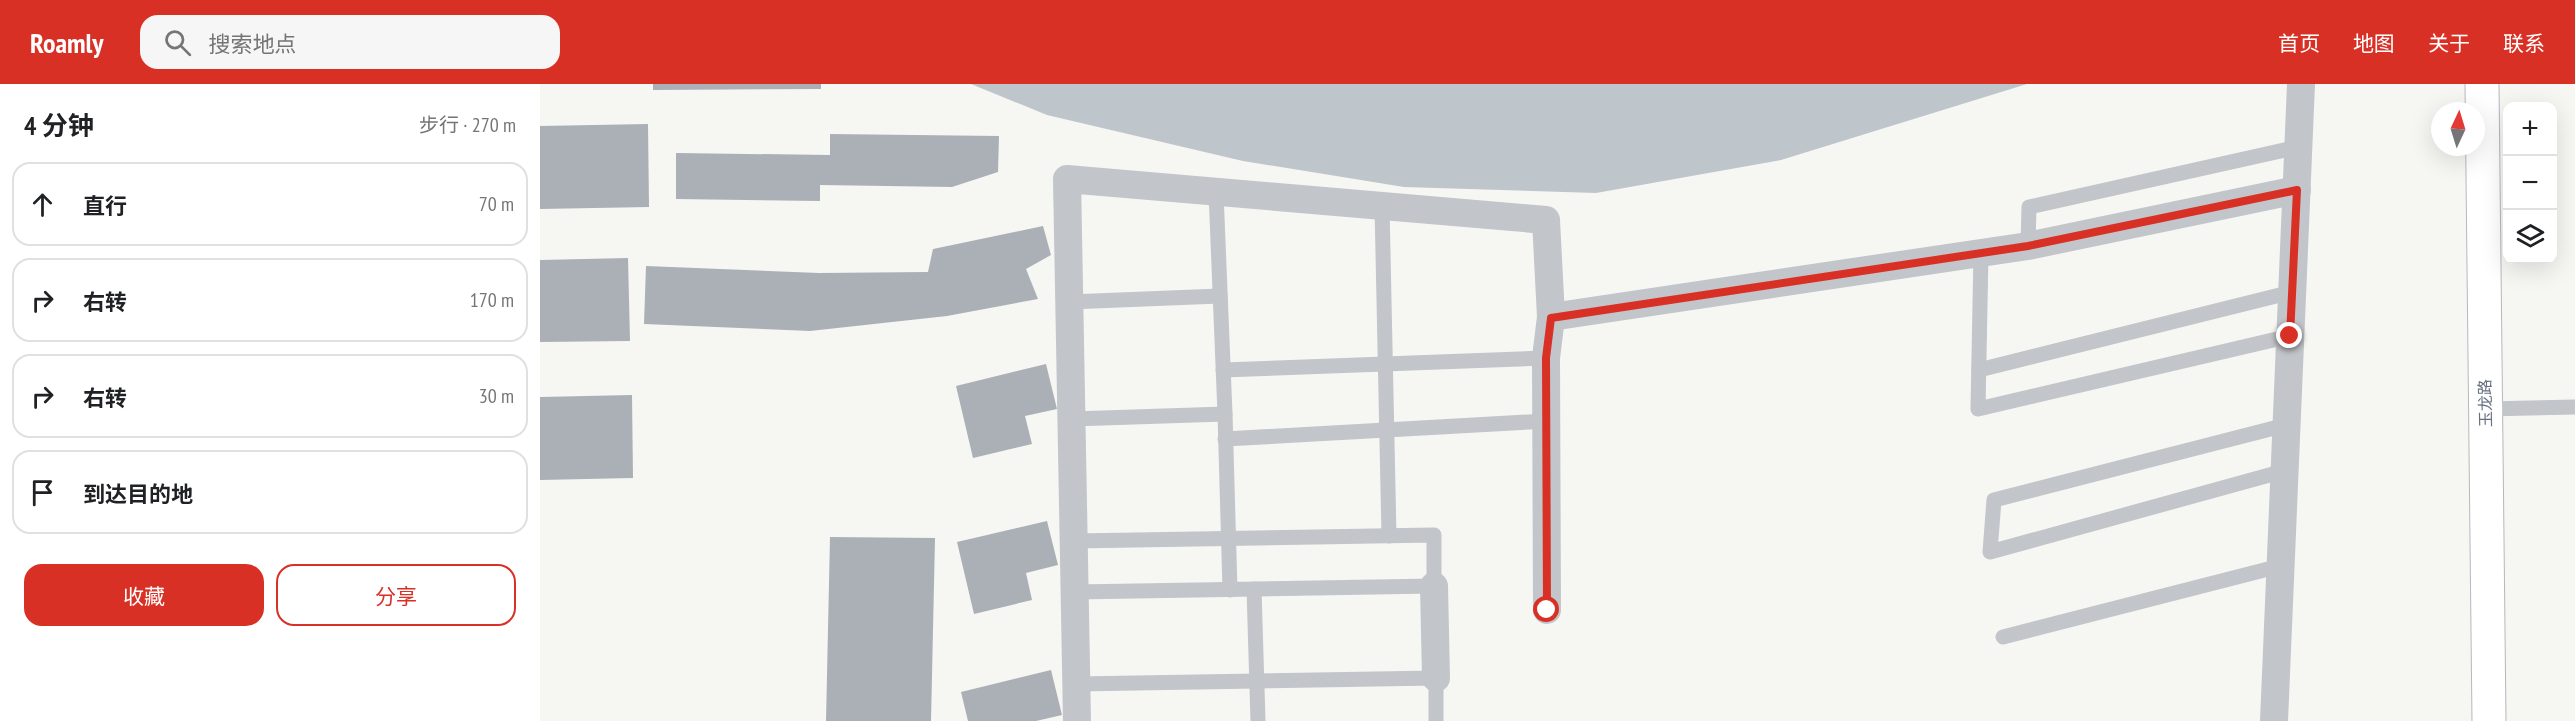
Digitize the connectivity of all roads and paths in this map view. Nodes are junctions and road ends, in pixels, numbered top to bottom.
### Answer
1 (2301, 84) edge
2 (2482, 84) edge
3 (2298, 147) junction
4 (2297, 190) junction
5 (1216, 192) junction
6 (1382, 206) junction
7 (2028, 246) junction
8 (1981, 253) junction
9 (2292, 292) junction
10 (1220, 296) junction
11 (1069, 302) junction
12 (1551, 318) junction
13 (2290, 336) junction
14 (1546, 358) junction
15 (1386, 364) junction
16 (1223, 370) junction
17 (1979, 370) junction
18 (2575, 407) edge
19 (2486, 409) junction
20 (1225, 414) junction
21 (1071, 419) junction
22 (1546, 421) junction
23 (2286, 425) junction
24 (1387, 430) junction
25 (1225, 439) junction
26 (2284, 471) junction
27 (1389, 536) junction
28 (1228, 539) junction
29 (1074, 541) junction
30 (2280, 566) junction
31 (1434, 586) junction
32 (1254, 589) junction
33 (1230, 590) junction
34 (1075, 592) junction
35 (1547, 610) dead end
36 (2003, 637) dead end
37 (1436, 678) junction
38 (1257, 681) junction
39 (1076, 684) junction
40 (1077, 721) edge
41 (1258, 721) edge
42 (1436, 721) edge
43 (2274, 721) edge
44 (2488, 721) edge

1 - 3 street
2 - 19 street, 玉龙路
3 - 4 street
3 - 7 lane
4 - 7 street
4 - 9 street
5 - 6 street
5 - 10 lane
5 - 11 street
6 - 12 street
6 - 15 lane
7 - 8 street
8 - 12 street
8 - 17 lane
9 - 13 street
9 - 17 lane
10 - 11 lane
10 - 16 lane
11 - 21 street
12 - 14 street
13 - 17 lane
13 - 23 street
14 - 15 lane
14 - 22 street
15 - 16 lane
15 - 24 lane
16 - 20 lane
18 - 19 lane
19 - 44 street, 玉龙路
20 - 21 lane
20 - 25 lane
21 - 29 street
22 - 24 lane
22 - 35 street
23 - 26 street
23 - 26 lane
24 - 25 lane
24 - 27 lane
25 - 28 lane
26 - 30 street
27 - 28 lane
27 - 31 lane
28 - 29 lane
28 - 33 lane
29 - 34 street
30 - 36 lane
30 - 43 street
31 - 32 lane
31 - 37 street
32 - 33 lane
32 - 38 lane
33 - 34 lane
34 - 39 street
37 - 38 lane
37 - 42 lane
38 - 39 lane
38 - 41 lane
39 - 40 street

